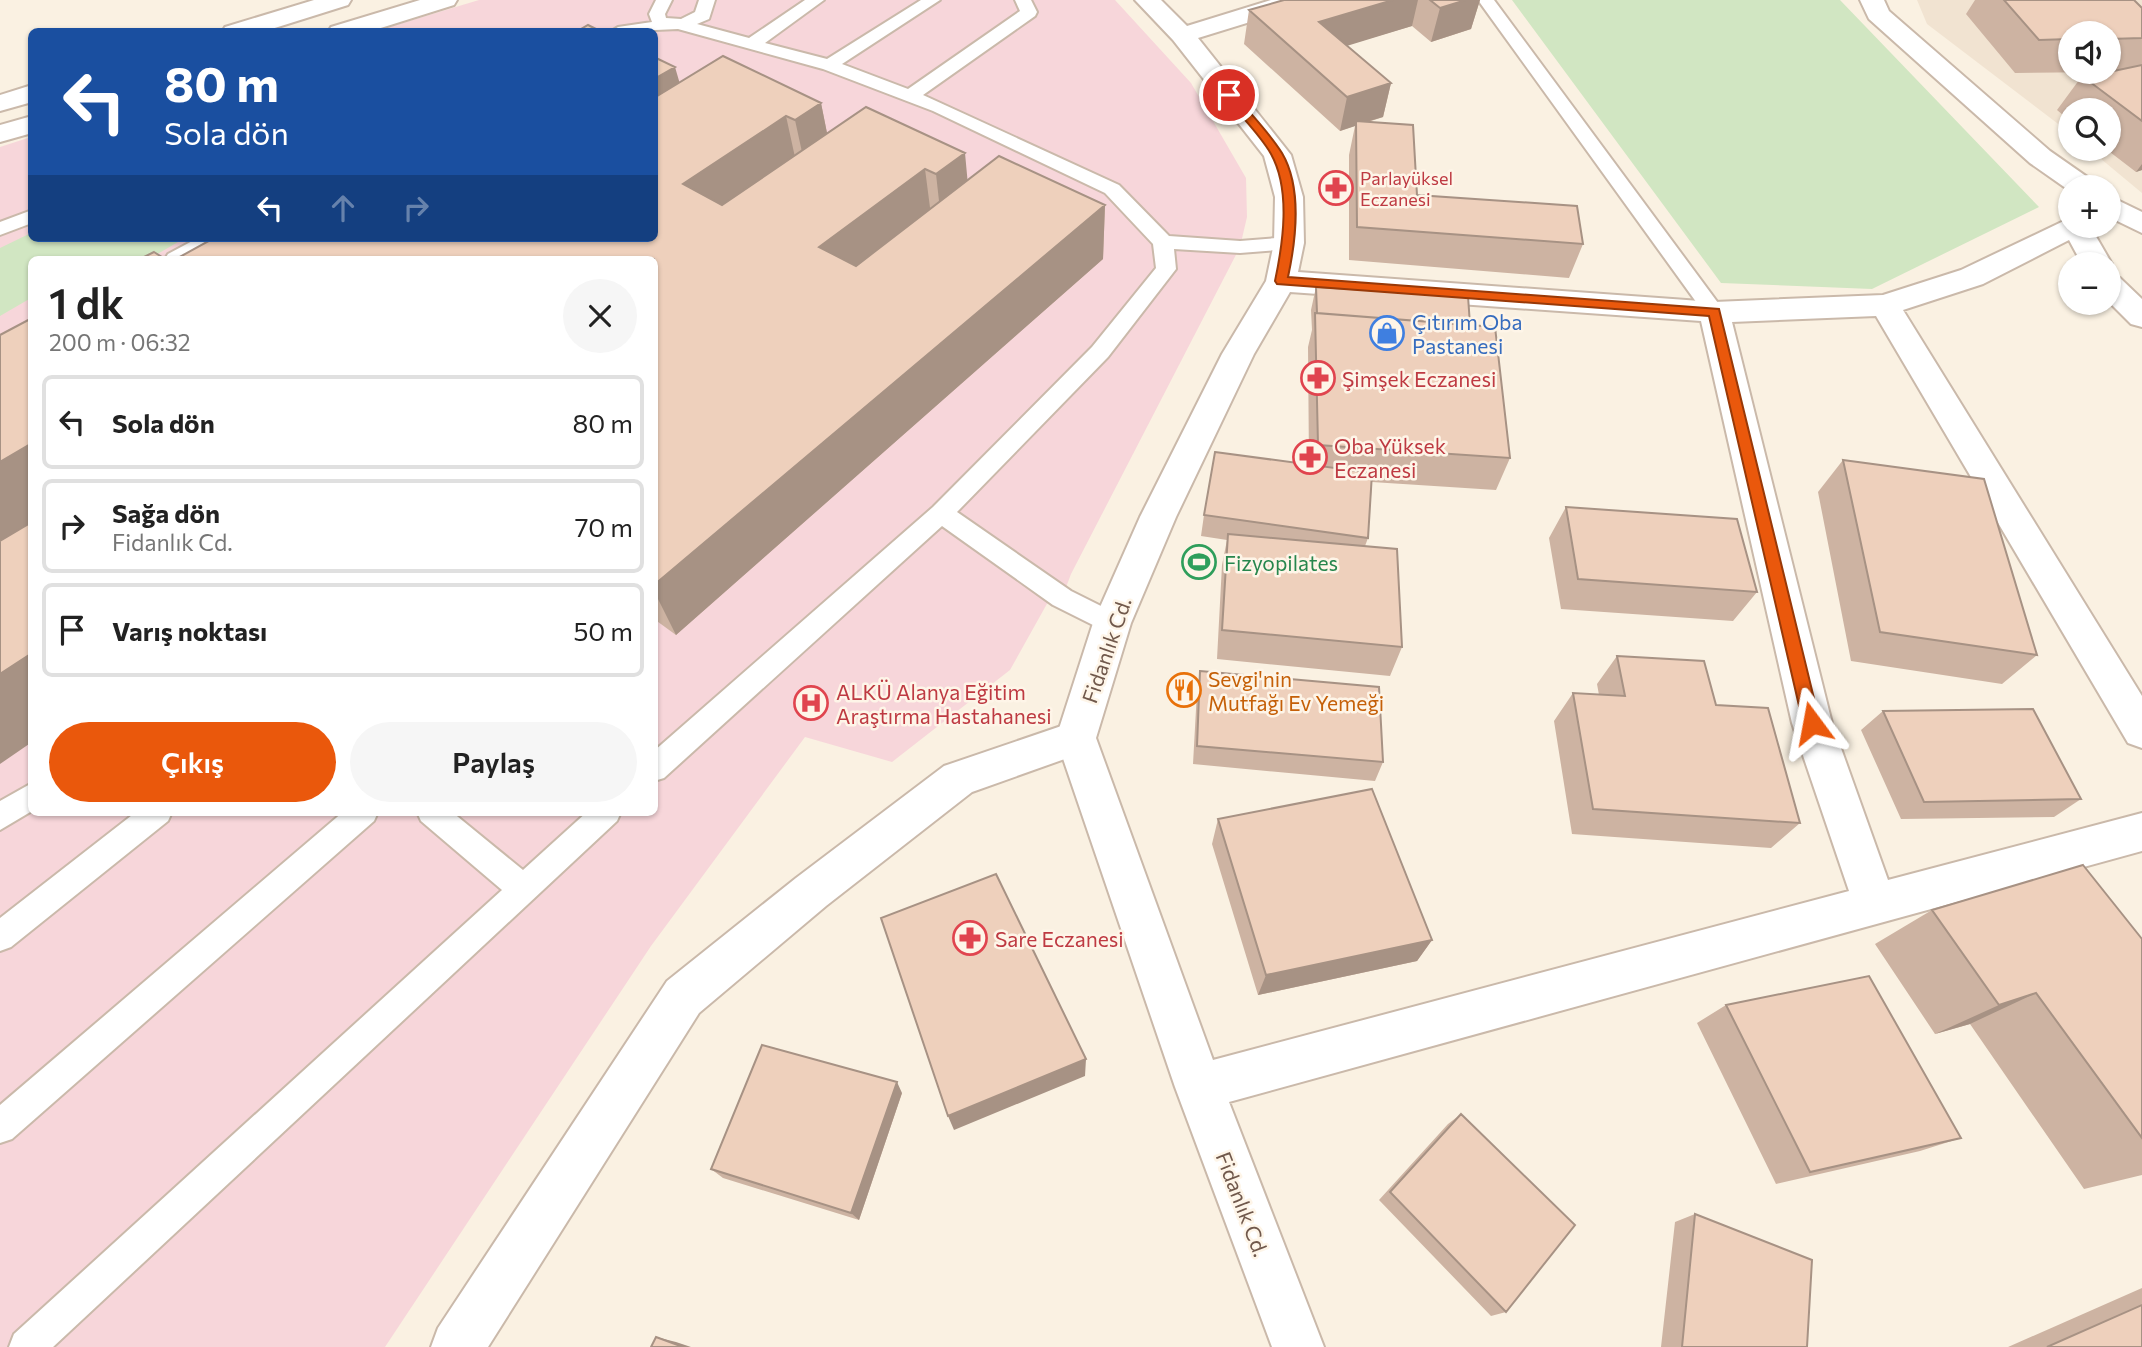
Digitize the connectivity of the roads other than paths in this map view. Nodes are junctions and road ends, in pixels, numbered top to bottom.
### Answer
1 (339, 0) edge
2 (445, 0) edge
3 (664, 0) edge
4 (706, 0) edge
5 (816, 0) edge
6 (932, 0) edge
7 (1023, 0) edge
8 (1147, 0) edge
9 (1296, 0) edge
10 (1486, 0) edge
11 (1872, 0) edge
12 (677, 25) junction
13 (247, 28) edge
14 (353, 28) edge
15 (652, 28) edge
16 (1182, 35) junction
17 (752, 44) junction
18 (829, 65) junction
19 (28, 94) edge
20 (910, 96) junction
21 (0, 103) edge
22 (28, 125) edge
23 (0, 134) edge
24 (2066, 175) edge
25 (2121, 212) edge
26 (28, 218) edge
27 (2142, 224) edge
28 (0, 229) edge
29 (2058, 234) edge
30 (206, 242) edge
31 (1163, 242) junction
32 (1289, 243) junction
33 (180, 256) edge
34 (1281, 281) junction
35 (2121, 297) edge
36 (1885, 305) junction
37 (1714, 312) junction
38 (2142, 317) edge
39 (941, 513) junction
40 (1112, 623) junction
41 (2142, 731) edge
42 (1076, 738) junction
43 (658, 765) edge
44 (28, 797) edge
45 (153, 816) edge
46 (359, 816) edge
47 (436, 816) edge
48 (603, 816) edge
49 (0, 817) edge
50 (2142, 832) edge
51 (522, 888) junction
52 (1875, 904) junction
53 (0, 937) edge
54 (1199, 1087) junction
55 (0, 1127) edge
56 (27, 1347) edge
57 (457, 1347) edge
58 (1298, 1347) edge

1 - 13 street
2 - 14 street
3 - 12 lane
4 - 12 lane
5 - 17 lane
6 - 18 lane
7 - 20 lane
8 - 16 street, Fidanlık Cd.
9 - 16 street
10 - 37 lane
11 - 24 street
12 - 15 lane
12 - 17 lane
16 - 32 street, Fidanlık Cd.
17 - 18 lane
18 - 20 lane
19 - 21 street
20 - 31 lane
22 - 23 street
25 - 27 street
26 - 28 lane
29 - 36 street
30 - 33 lane
31 - 32 lane
31 - 39 lane
32 - 34 street, Fidanlık Cd.
34 - 37 street
34 - 40 street, Fidanlık Cd.
35 - 38 street
36 - 37 street
36 - 41 street
37 - 52 street
39 - 40 lane
39 - 43 lane
40 - 42 street, Fidanlık Cd.
42 - 54 street, Fidanlık Cd.
42 - 57 street
44 - 49 lane
45 - 53 lane
46 - 55 lane
47 - 51 lane
48 - 51 lane
50 - 52 street
51 - 56 lane
52 - 54 street
54 - 58 street, Fidanlık Cd.

